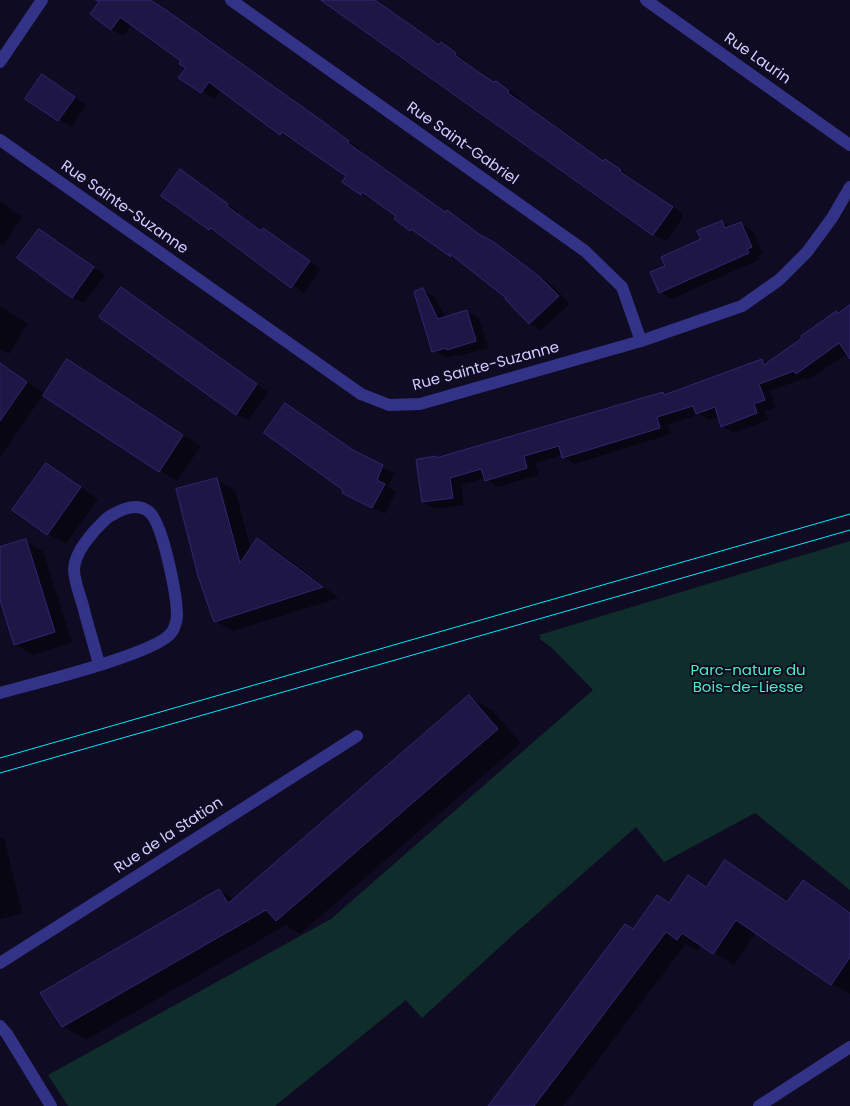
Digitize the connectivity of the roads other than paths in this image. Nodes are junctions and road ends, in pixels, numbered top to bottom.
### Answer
1 (42, 0) edge
2 (232, 0) edge
3 (646, 0) edge
4 (0, 62) edge
5 (0, 140) edge
6 (850, 145) edge
7 (850, 187) edge
8 (641, 341) junction
9 (99, 664) junction
10 (0, 693) edge
11 (357, 736) dead end
12 (0, 963) edge
13 (0, 1026) edge
14 (850, 1047) edge
15 (51, 1106) edge
16 (759, 1106) edge

1 - 4 street
2 - 8 street, Rue Saint-Gabriel
3 - 6 street, Rue Laurin
5 - 8 street, Rue Sainte-Suzanne
7 - 8 street, Rue Sainte-Suzanne
9 - 9 street
9 - 10 street
11 - 12 street, Rue de la Station
13 - 15 street
14 - 16 street

